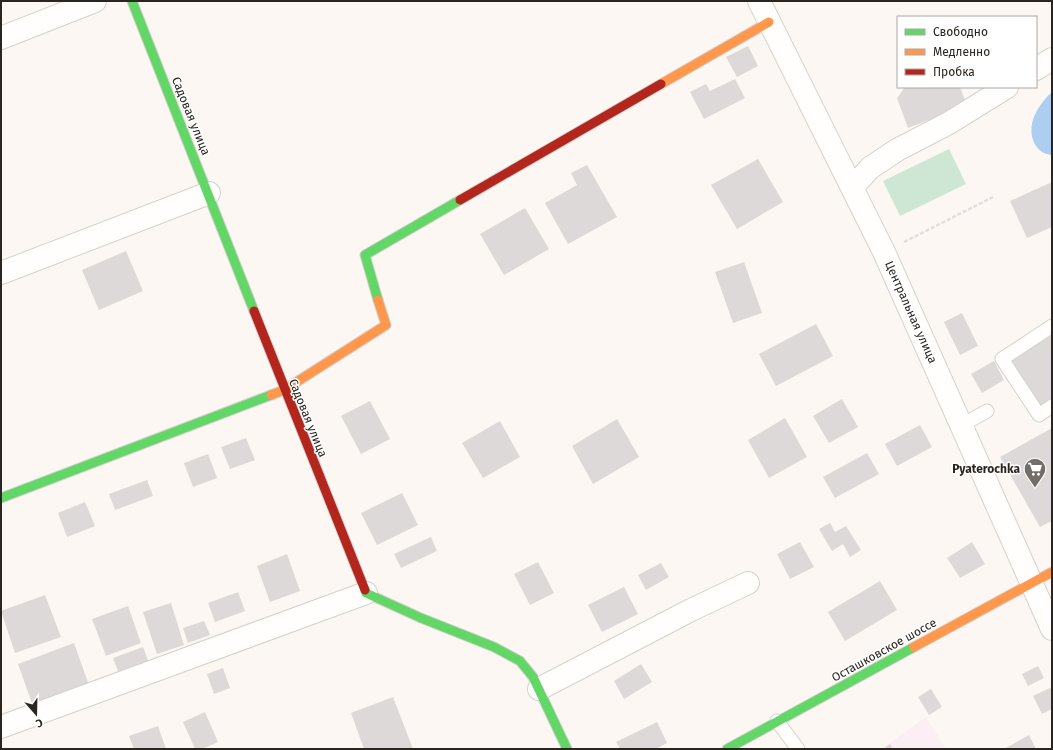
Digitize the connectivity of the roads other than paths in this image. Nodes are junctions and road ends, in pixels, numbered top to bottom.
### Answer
1 (95, 1) edge
2 (132, 1) edge
3 (759, 1) edge
4 (769, 22) junction
5 (1, 38) edge
6 (1052, 59) edge
7 (1037, 68) edge
8 (1005, 88) edge
9 (853, 187) junction
10 (209, 193) junction
11 (1, 273) edge
12 (1052, 326) edge
13 (284, 390) junction
14 (1052, 406) edge
15 (987, 411) dead end
16 (962, 425) junction
17 (1, 498) edge
18 (1052, 572) edge
19 (1033, 582) junction
20 (748, 583) dead end
21 (366, 593) junction
22 (1052, 629) edge
23 (539, 689) junction
24 (777, 721) junction
25 (1, 727) edge
26 (567, 749) edge
27 (727, 749) edge
28 (798, 749) edge

1 - 5 street
2 - 10 street, Садовая улица
3 - 4 street, Центральная улица
4 - 9 street, Центральная улица
4 - 13 street
6 - 7 street
8 - 9 street
9 - 16 street, Центральная улица
10 - 11 street
10 - 13 street, Садовая улица
12 - 14 lane
13 - 17 street
13 - 21 street, Садовая улица
15 - 16 lane
16 - 19 street, Центральная улица
18 - 19 street, Осташковское шоссе
19 - 22 street, Центральная улица
19 - 24 street, Осташковское шоссе
20 - 23 street
21 - 23 street
21 - 25 street
23 - 26 street
24 - 27 street, Осташковское шоссе
24 - 28 lane

